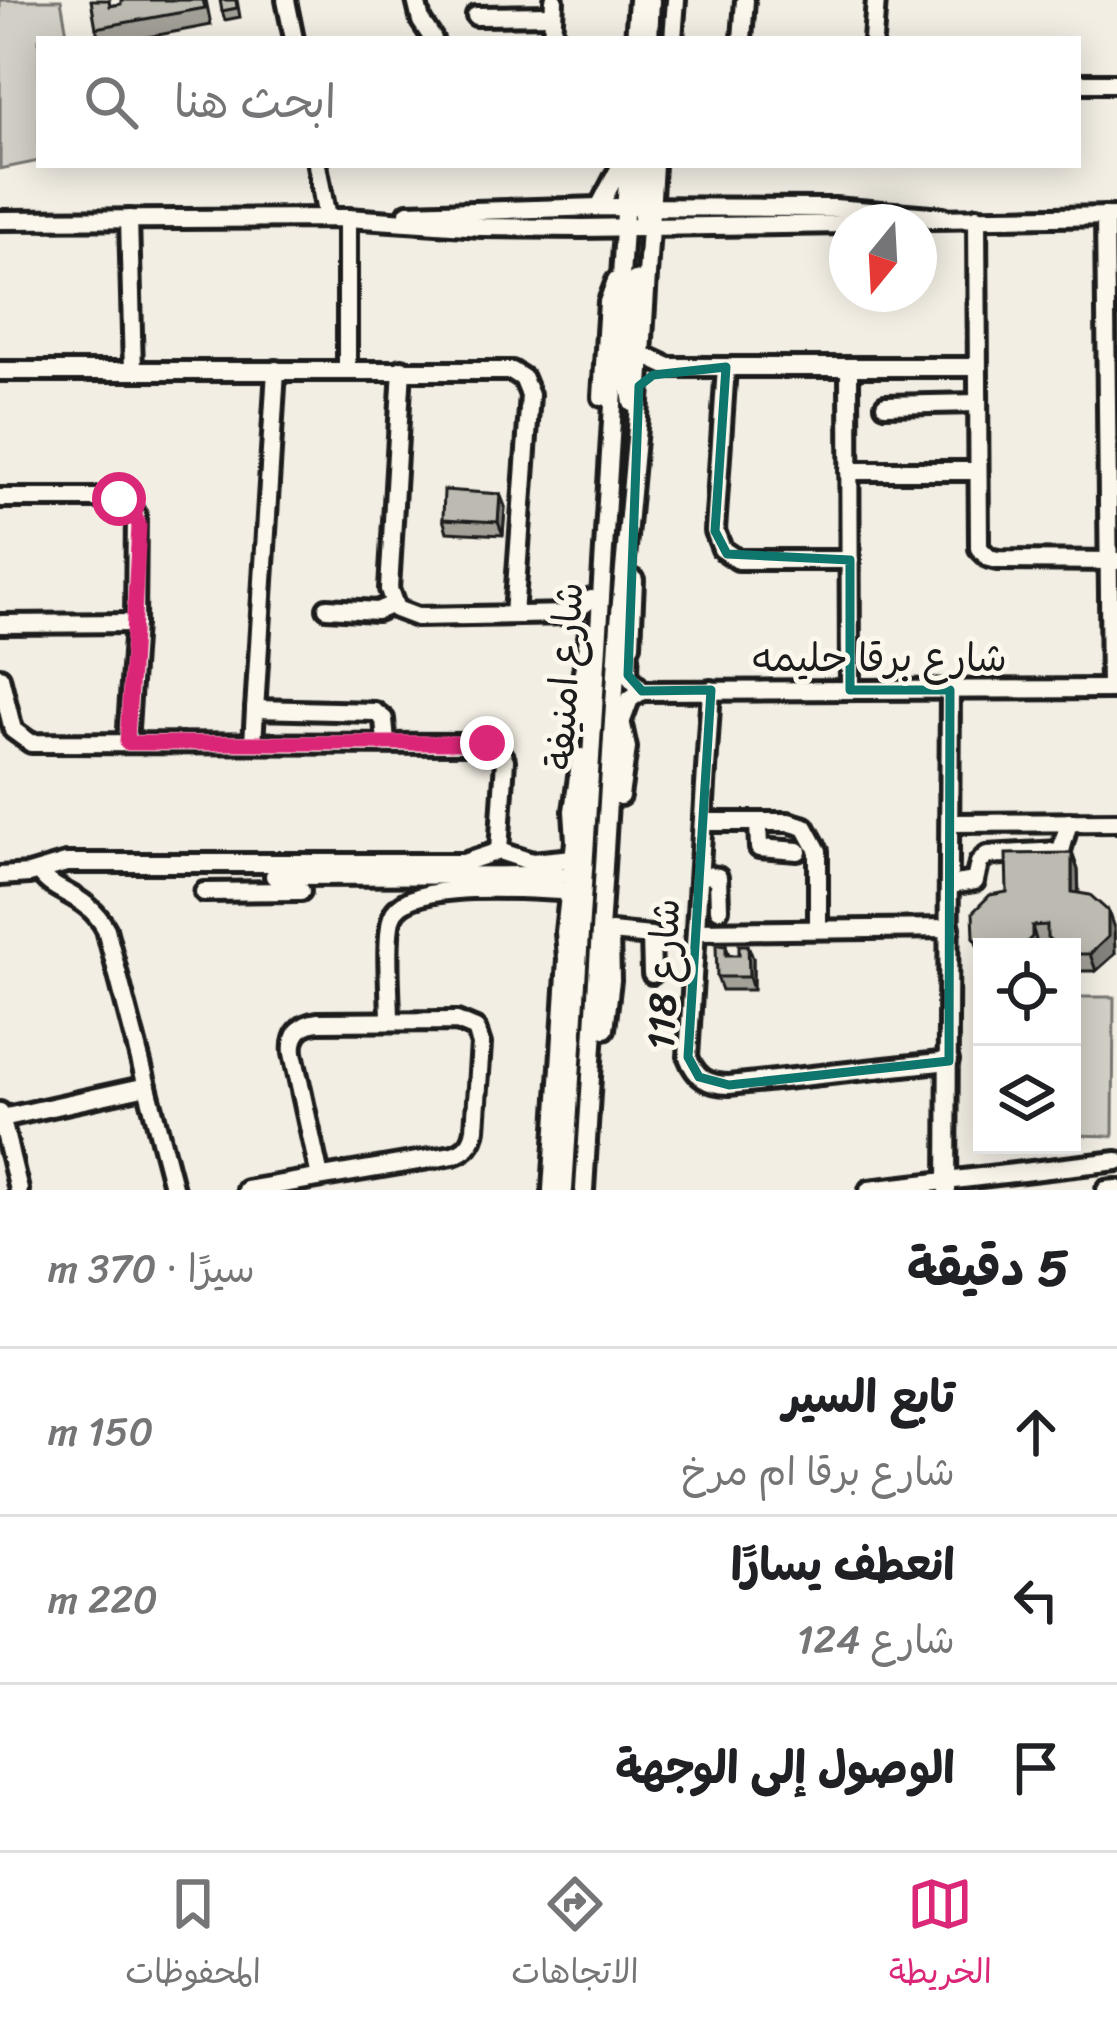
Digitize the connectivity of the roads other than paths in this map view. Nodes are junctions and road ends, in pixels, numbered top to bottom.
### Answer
1 (286, 0) edge
2 (416, 0) edge
3 (638, 0) edge
4 (651, 0) edge
5 (664, 0) edge
6 (676, 0) edge
7 (745, 0) edge
8 (875, 0) edge
9 (553, 8) edge
10 (476, 16) dead end
11 (293, 36) edge
12 (431, 36) edge
13 (635, 36) edge
14 (649, 36) edge
15 (661, 36) edge
16 (673, 36) edge
17 (742, 36) edge
18 (873, 36) edge
19 (1081, 83) edge
20 (1117, 83) edge
21 (318, 168) edge
22 (622, 168) edge
23 (625, 168) edge
24 (649, 169) edge
25 (599, 207) junction
26 (692, 208) junction
27 (781, 209) junction
28 (1111, 216) edge
29 (639, 217) junction
30 (943, 217) junction
31 (977, 217) junction
32 (326, 218) junction
33 (350, 218) junction
34 (937, 218) edge
35 (129, 219) junction
36 (0, 220) edge
37 (829, 223) edge
38 (527, 227) junction
39 (582, 227) junction
40 (622, 269) junction
41 (640, 354) junction
42 (726, 367) junction
43 (849, 367) junction
44 (976, 367) junction
45 (669, 368) junction
46 (402, 369) junction
47 (276, 370) junction
48 (347, 370) junction
49 (1112, 370) edge
50 (0, 371) edge
51 (134, 371) junction
52 (639, 386) junction
53 (977, 403) junction
54 (885, 405) dead end
55 (638, 417) junction
56 (977, 470) junction
57 (849, 471) junction
58 (0, 498) edge
59 (630, 504) junction
60 (850, 560) junction
61 (1112, 561) edge
62 (595, 590) junction
63 (393, 604) junction
64 (327, 608) dead end
65 (571, 614) junction
66 (514, 615) junction
67 (135, 623) junction
68 (0, 624) edge
69 (619, 624) junction
70 (589, 633) junction
71 (631, 645) junction
72 (585, 661) junction
73 (628, 675) junction
74 (0, 677) edge
75 (1113, 689) edge
76 (711, 690) junction
77 (850, 690) junction
78 (950, 690) junction
79 (642, 691) junction
80 (596, 696) junction
81 (255, 709) junction
82 (624, 716) junction
83 (612, 742) junction
84 (127, 743) junction
85 (254, 743) junction
86 (386, 743) junction
87 (590, 800) junction
88 (703, 822) junction
89 (758, 822) junction
90 (1069, 822) junction
91 (1117, 822) edge
92 (950, 823) junction
93 (574, 850) junction
94 (499, 851) junction
95 (797, 851) dead end
96 (40, 872) junction
97 (700, 874) junction
98 (0, 876) edge
99 (273, 877) junction
100 (566, 883) junction
101 (950, 885) junction
102 (302, 891) dead end
103 (203, 892) dead end
104 (719, 909) dead end
105 (568, 920) junction
106 (950, 928) junction
107 (818, 929) junction
108 (697, 931) junction
109 (611, 932) junction
110 (579, 948) junction
111 (598, 962) junction
112 (652, 974) dead end
113 (609, 994) junction
114 (390, 1021) junction
115 (949, 1061) junction
116 (147, 1086) junction
117 (1, 1114) edge
118 (1117, 1161) edge
119 (320, 1178) junction
120 (947, 1185) edge
121 (1117, 1189) edge
122 (19, 1190) edge
123 (174, 1190) edge
124 (247, 1190) edge
125 (552, 1190) edge
126 (564, 1190) edge
127 (584, 1190) edge
128 (601, 1190) edge
129 (868, 1190) edge
130 (1106, 1190) edge

1 - 11 street
2 - 12 street
3 - 13 street
4 - 14 street
5 - 15 street
6 - 16 street
7 - 17 street
8 - 18 street
9 - 10 street
19 - 20 street
21 - 32 street
22 - 25 street
23 - 29 street, شارع امنيفة
24 - 26 street
24 - 29 street
25 - 29 street
25 - 33 street
26 - 27 street
26 - 29 street
27 - 29 street
27 - 30 street
28 - 31 street
28 - 49 street
29 - 37 street
29 - 38 street
29 - 39 street
29 - 40 street, شارع امنيفة
29 - 41 street, شارع امنيفة
29 - 55 street
30 - 31 street
30 - 34 street
31 - 44 street
32 - 33 street
32 - 35 street
33 - 38 street
33 - 48 street
35 - 36 street
35 - 51 street
38 - 39 street
39 - 40 street
40 - 62 street, شارع امنيفة
41 - 45 street
41 - 52 street, شارع امنيفة
42 - 43 street
42 - 45 street
42 - 60 street
43 - 44 street
43 - 57 street
44 - 53 street
45 - 52 street
46 - 48 street
46 - 63 street
46 - 66 street
47 - 48 street
47 - 51 street
47 - 81 street
49 - 61 street
50 - 51 street
52 - 55 street, شارع امنيفة
53 - 54 street
53 - 56 street
55 - 59 street, شارع امنيفة
56 - 57 street
56 - 61 street
57 - 60 street
58 - 67 street
59 - 69 street, شارع امنيفة
59 - 71 street
60 - 77 street
61 - 75 street
62 - 65 street
62 - 70 street
62 - 80 street, شارع امنيفة
63 - 64 street
63 - 66 street
65 - 66 street
65 - 70 street
67 - 68 street
67 - 84 street
69 - 71 street
69 - 83 street, شارع امنيفة
70 - 72 street
71 - 73 street
72 - 80 street
72 - 93 street
73 - 79 street
73 - 82 street
74 - 84 street
75 - 78 street, شارع برقا حليمه
76 - 77 street, شارع برقا حليمه
76 - 79 street, شارع برقا حليمه
76 - 88 street, شارع 118
77 - 78 street, شارع برقا حليمه
78 - 92 street
79 - 82 street
80 - 87 street, شارع امنيفة
81 - 85 street
81 - 86 street
82 - 83 street
82 - 109 street
83 - 111 street, شارع امنيفة
84 - 85 street
85 - 86 street
86 - 94 street
87 - 93 street
87 - 110 street, شارع امنيفة
88 - 89 street
88 - 97 street, شارع 118
89 - 95 street
89 - 107 street
90 - 91 street
90 - 92 street
90 - 101 street
92 - 101 street
93 - 94 street
93 - 100 street
94 - 99 street
96 - 98 street
96 - 99 street
96 - 116 street
97 - 104 street
97 - 108 street, شارع 118
99 - 100 street
99 - 102 street
99 - 103 street
100 - 105 street
100 - 114 street
101 - 106 street
105 - 110 street
105 - 125 street
106 - 107 street
106 - 115 street
107 - 108 street
108 - 115 street, شارع 118
109 - 112 street
109 - 113 street
110 - 126 street, شارع امنيفة
111 - 113 street
111 - 127 street, شارع امنيفة
113 - 128 street
114 - 119 street
114 - 119 street
115 - 120 street
116 - 117 street
116 - 123 street
117 - 122 street
118 - 120 street
119 - 124 street
120 - 129 street
121 - 130 street

